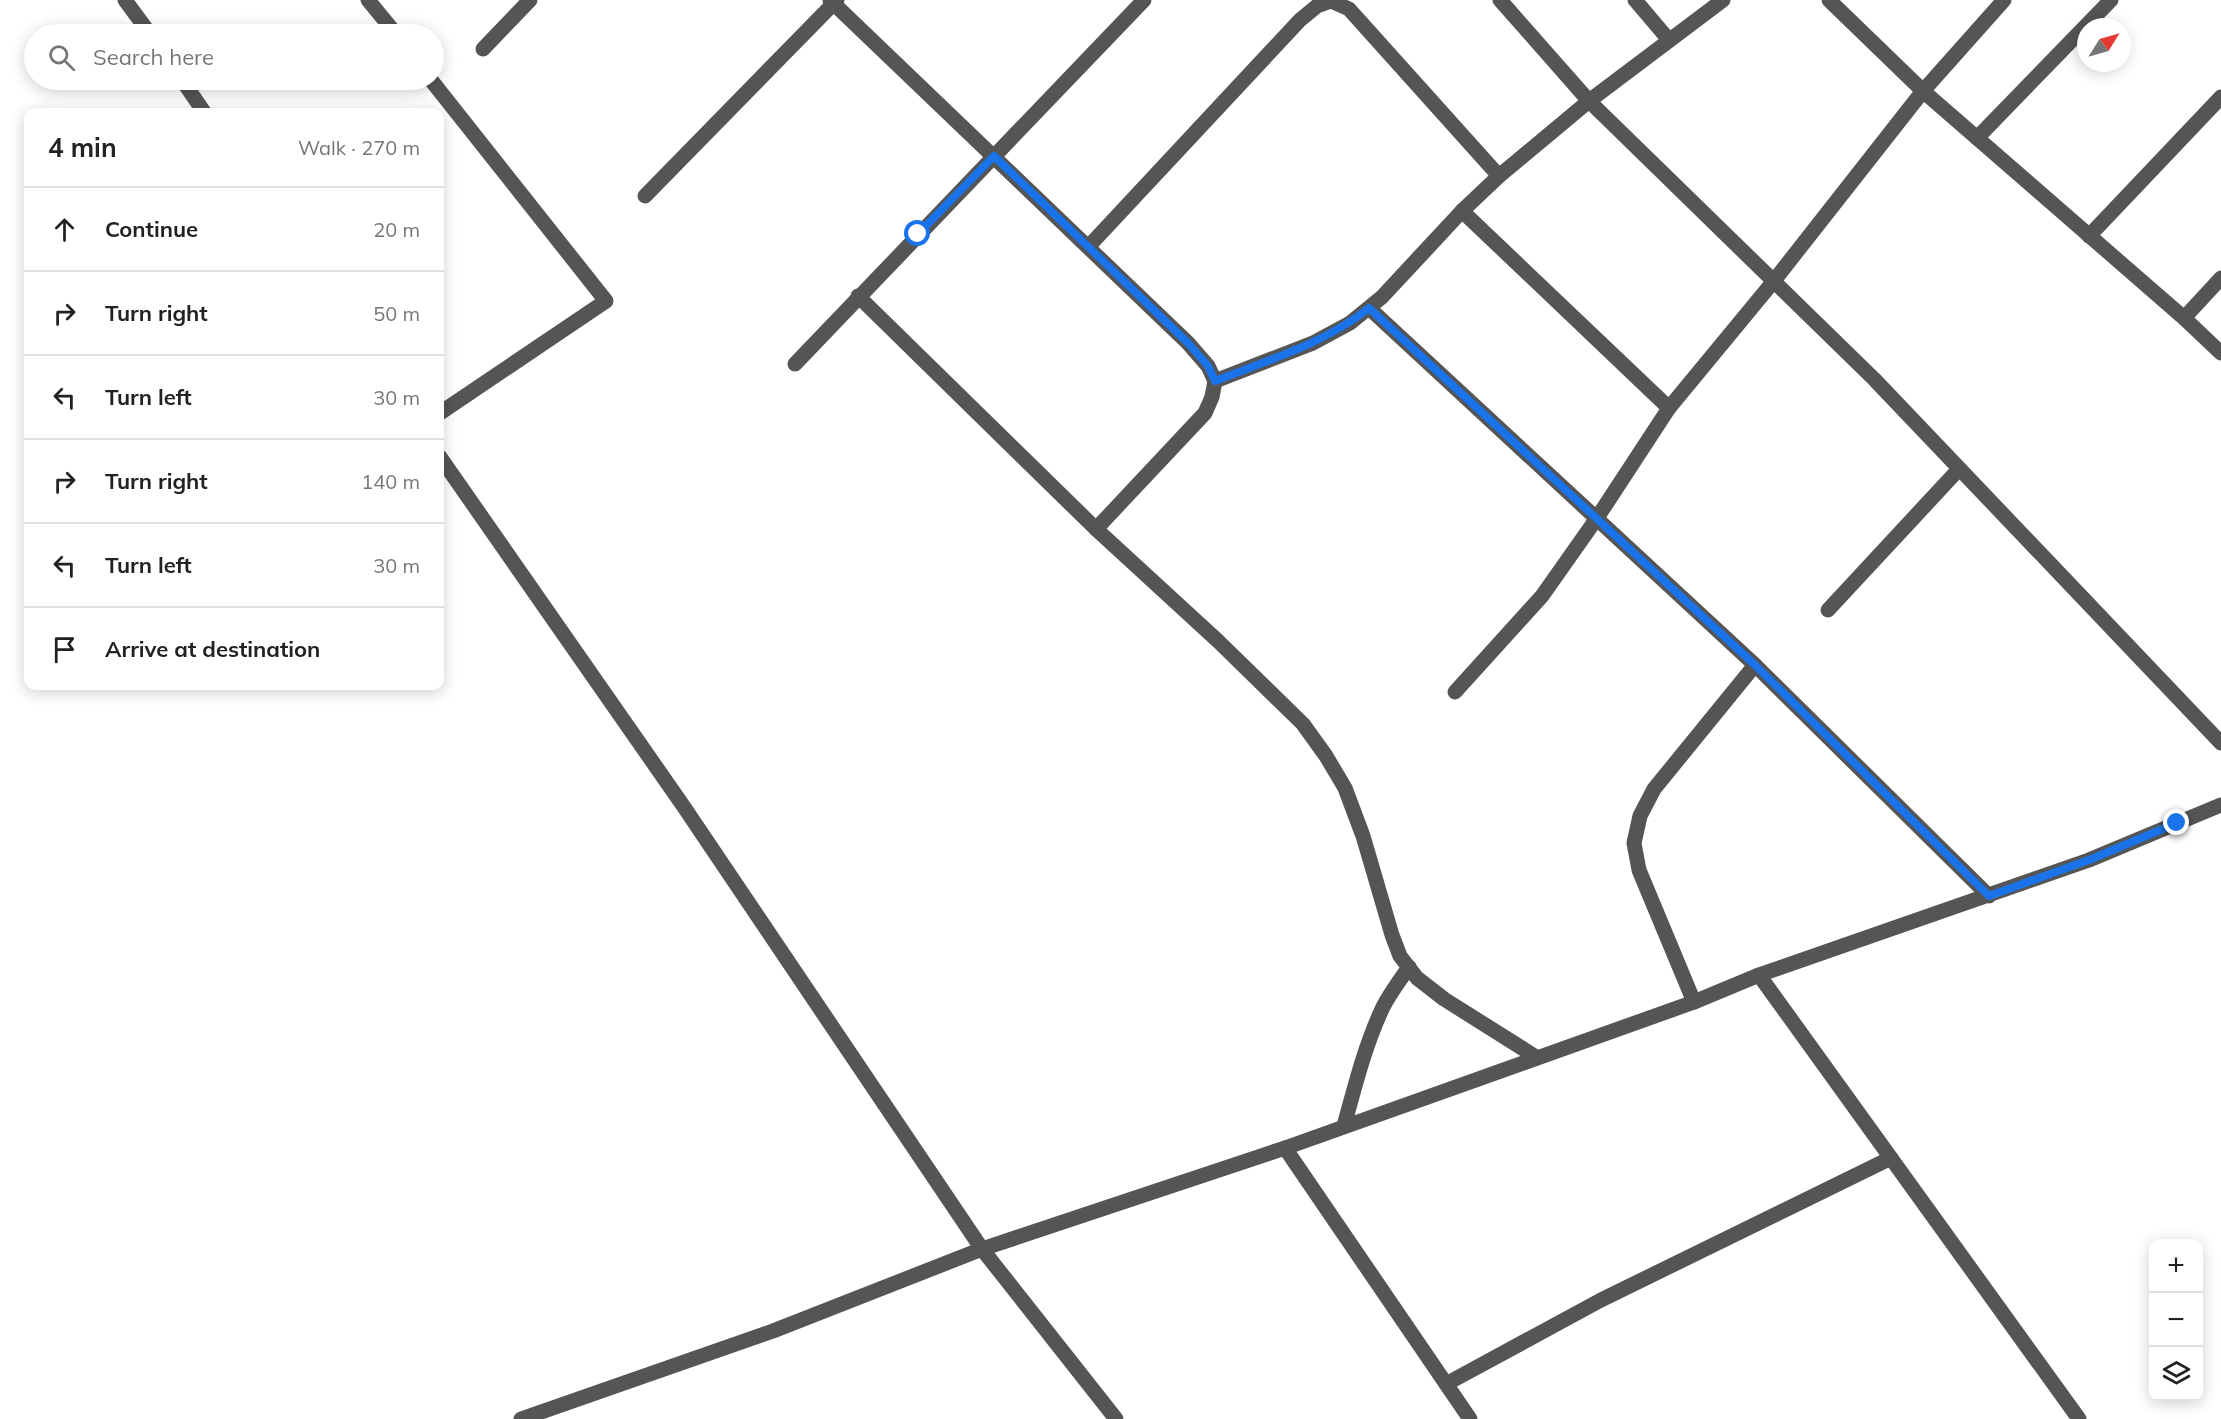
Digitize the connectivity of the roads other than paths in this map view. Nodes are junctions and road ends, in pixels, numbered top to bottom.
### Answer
1 (125, 0) edge
2 (368, 0) edge
3 (530, 0) edge
4 (1144, 0) edge
5 (1500, 0) edge
6 (1635, 0) edge
7 (1723, 0) edge
8 (1829, 0) edge
9 (2004, 0) edge
10 (2111, 0) edge
11 (834, 1) edge
12 (143, 24) edge
13 (388, 24) edge
14 (1669, 40) junction
15 (483, 49) dead end
16 (189, 90) edge
17 (439, 90) edge
18 (1923, 91) junction
19 (2221, 98) edge
20 (1589, 101) junction
21 (201, 108) edge
22 (1977, 138) junction
23 (994, 156) junction
24 (1499, 176) junction
25 (645, 196) dead end
26 (1462, 211) junction
27 (2089, 236) junction
28 (1089, 246) junction
29 (2221, 278) edge
30 (1773, 282) junction
31 (858, 296) junction
32 (1369, 308) junction
33 (2184, 318) junction
34 (2221, 353) edge
35 (795, 364) dead end
36 (1215, 381) junction
37 (1669, 408) junction
38 (444, 410) edge
39 (444, 463) edge
40 (1959, 469) junction
41 (1597, 518) junction
42 (1096, 529) junction
43 (1828, 610) dead end
44 (1755, 665) junction
45 (1455, 692) dead end
46 (2221, 743) edge
47 (2221, 805) edge
48 (1989, 896) junction
49 (1409, 967) junction
50 (1759, 975) junction
51 (1694, 1002) junction
52 (1536, 1057) junction
53 (1344, 1126) junction
54 (1285, 1148) junction
55 (1891, 1158) junction
56 (982, 1249) junction
57 (1446, 1384) junction
58 (2073, 1417) edge
59 (521, 1419) edge
60 (1116, 1419) edge
61 (1470, 1419) edge

1 - 12 street
2 - 13 street
3 - 15 street
4 - 23 street
5 - 20 street
6 - 14 street
7 - 14 street
8 - 18 street
9 - 18 street
10 - 22 street
11 - 23 street
11 - 25 street
14 - 20 street
16 - 21 street
17 - 38 street
18 - 22 street
18 - 30 street
19 - 27 street
20 - 24 street
20 - 30 street
22 - 27 street
23 - 28 street
23 - 31 street
24 - 26 street
24 - 28 street
26 - 32 street
26 - 37 street
27 - 33 street
28 - 36 street
29 - 33 street
30 - 37 street
30 - 40 street
31 - 35 street
31 - 42 street
32 - 36 street
32 - 41 street
33 - 34 street
36 - 42 street
37 - 41 street
39 - 56 street
40 - 43 street
40 - 46 street
41 - 44 street
41 - 45 street
42 - 49 street
44 - 48 street
44 - 51 street
47 - 48 street
48 - 50 street
49 - 52 street
49 - 53 street
50 - 51 street
50 - 55 street
51 - 52 street
52 - 53 street
53 - 54 street
54 - 56 street
54 - 57 street
55 - 57 street
55 - 58 street
56 - 59 street
56 - 60 street
57 - 61 street

